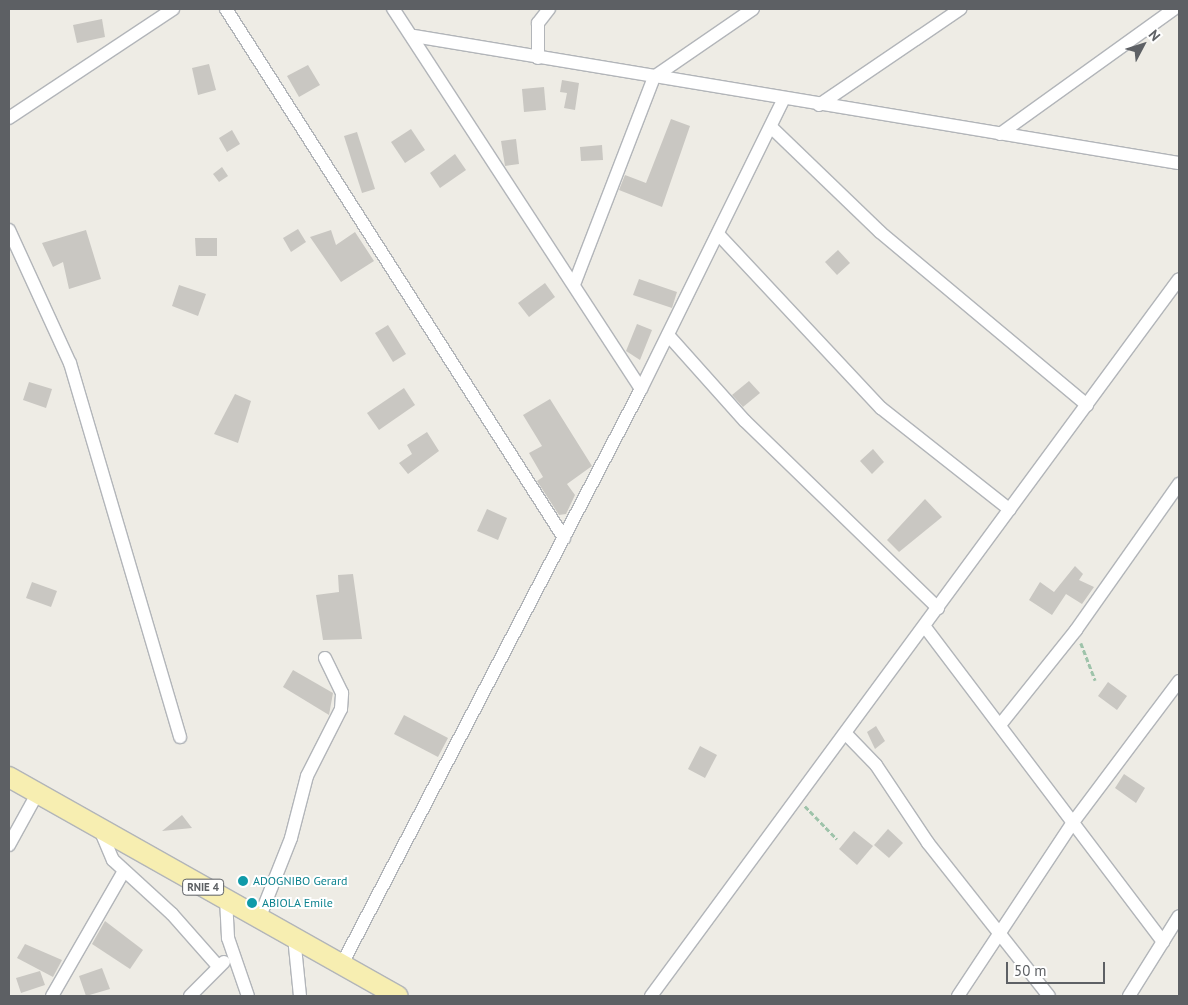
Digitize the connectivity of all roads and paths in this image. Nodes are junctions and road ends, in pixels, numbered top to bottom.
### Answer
1 (173, 9) edge
2 (226, 9) edge
3 (393, 9) edge
4 (550, 9) edge
5 (753, 9) edge
6 (960, 9) edge
7 (1174, 9) edge
8 (414, 36) junction
9 (538, 58) junction
10 (654, 77) junction
11 (784, 99) junction
12 (819, 105) junction
13 (9, 118) edge
14 (771, 127) junction
15 (1000, 134) junction
16 (1179, 163) edge
17 (9, 232) edge
18 (719, 235) junction
19 (1179, 279) edge
20 (575, 282) junction
21 (668, 335) junction
22 (641, 389) junction
23 (1087, 405) junction
24 (1179, 484) edge
25 (1010, 510) junction
26 (564, 538) junction
27 (938, 608) junction
28 (925, 627) junction
29 (1076, 630) junction
30 (326, 658) dead end
31 (1095, 680) dead end
32 (1179, 682) edge
33 (1000, 725) junction
34 (846, 734) junction
35 (180, 737) dead end
36 (9, 777) edge
37 (37, 794) junction
38 (799, 800) junction
39 (1074, 821) junction
40 (100, 832) junction
41 (837, 839) dead end
42 (9, 845) edge
43 (124, 871) junction
44 (226, 899) junction
45 (1179, 916) edge
46 (259, 919) junction
47 (998, 935) junction
48 (294, 937) junction
49 (1163, 942) junction
50 (232, 956) junction
51 (342, 964) junction
52 (218, 966) junction
53 (52, 996) edge
54 (190, 996) edge
55 (248, 996) edge
56 (300, 996) edge
57 (398, 996) edge
58 (651, 996) edge
59 (958, 996) edge
60 (1049, 996) edge
61 (1129, 996) edge

1 - 13 street
2 - 26 street
3 - 8 street
4 - 9 street
5 - 10 street
6 - 12 street
7 - 15 street
8 - 9 street
8 - 20 street
9 - 10 street
10 - 11 street
10 - 20 street
11 - 12 street
11 - 14 street
12 - 15 street
14 - 18 street
14 - 23 street
15 - 16 street
17 - 35 street
18 - 21 street
18 - 25 street
19 - 23 street
20 - 22 street
21 - 22 street
21 - 27 street
22 - 26 street
23 - 25 street
24 - 29 street
25 - 27 street
26 - 51 street
27 - 28 street
28 - 33 street
28 - 34 street
29 - 31 path
29 - 33 street
30 - 46 street
32 - 39 street
33 - 39 street
34 - 38 street
34 - 47 street
36 - 37 main road, RNIE 4
37 - 40 main road, RNIE 4
37 - 42 street
38 - 41 path
38 - 58 street
39 - 47 street
39 - 49 street
40 - 43 street
40 - 44 main road, RNIE 4
43 - 52 street
43 - 53 street
44 - 46 main road, RNIE 4
44 - 50 street
45 - 49 street
46 - 48 main road, RNIE 4
47 - 59 street
47 - 60 street
48 - 51 main road, RNIE 4
48 - 56 street
49 - 61 street
50 - 52 street
50 - 55 street
51 - 57 main road, RNIE 4
52 - 54 street

